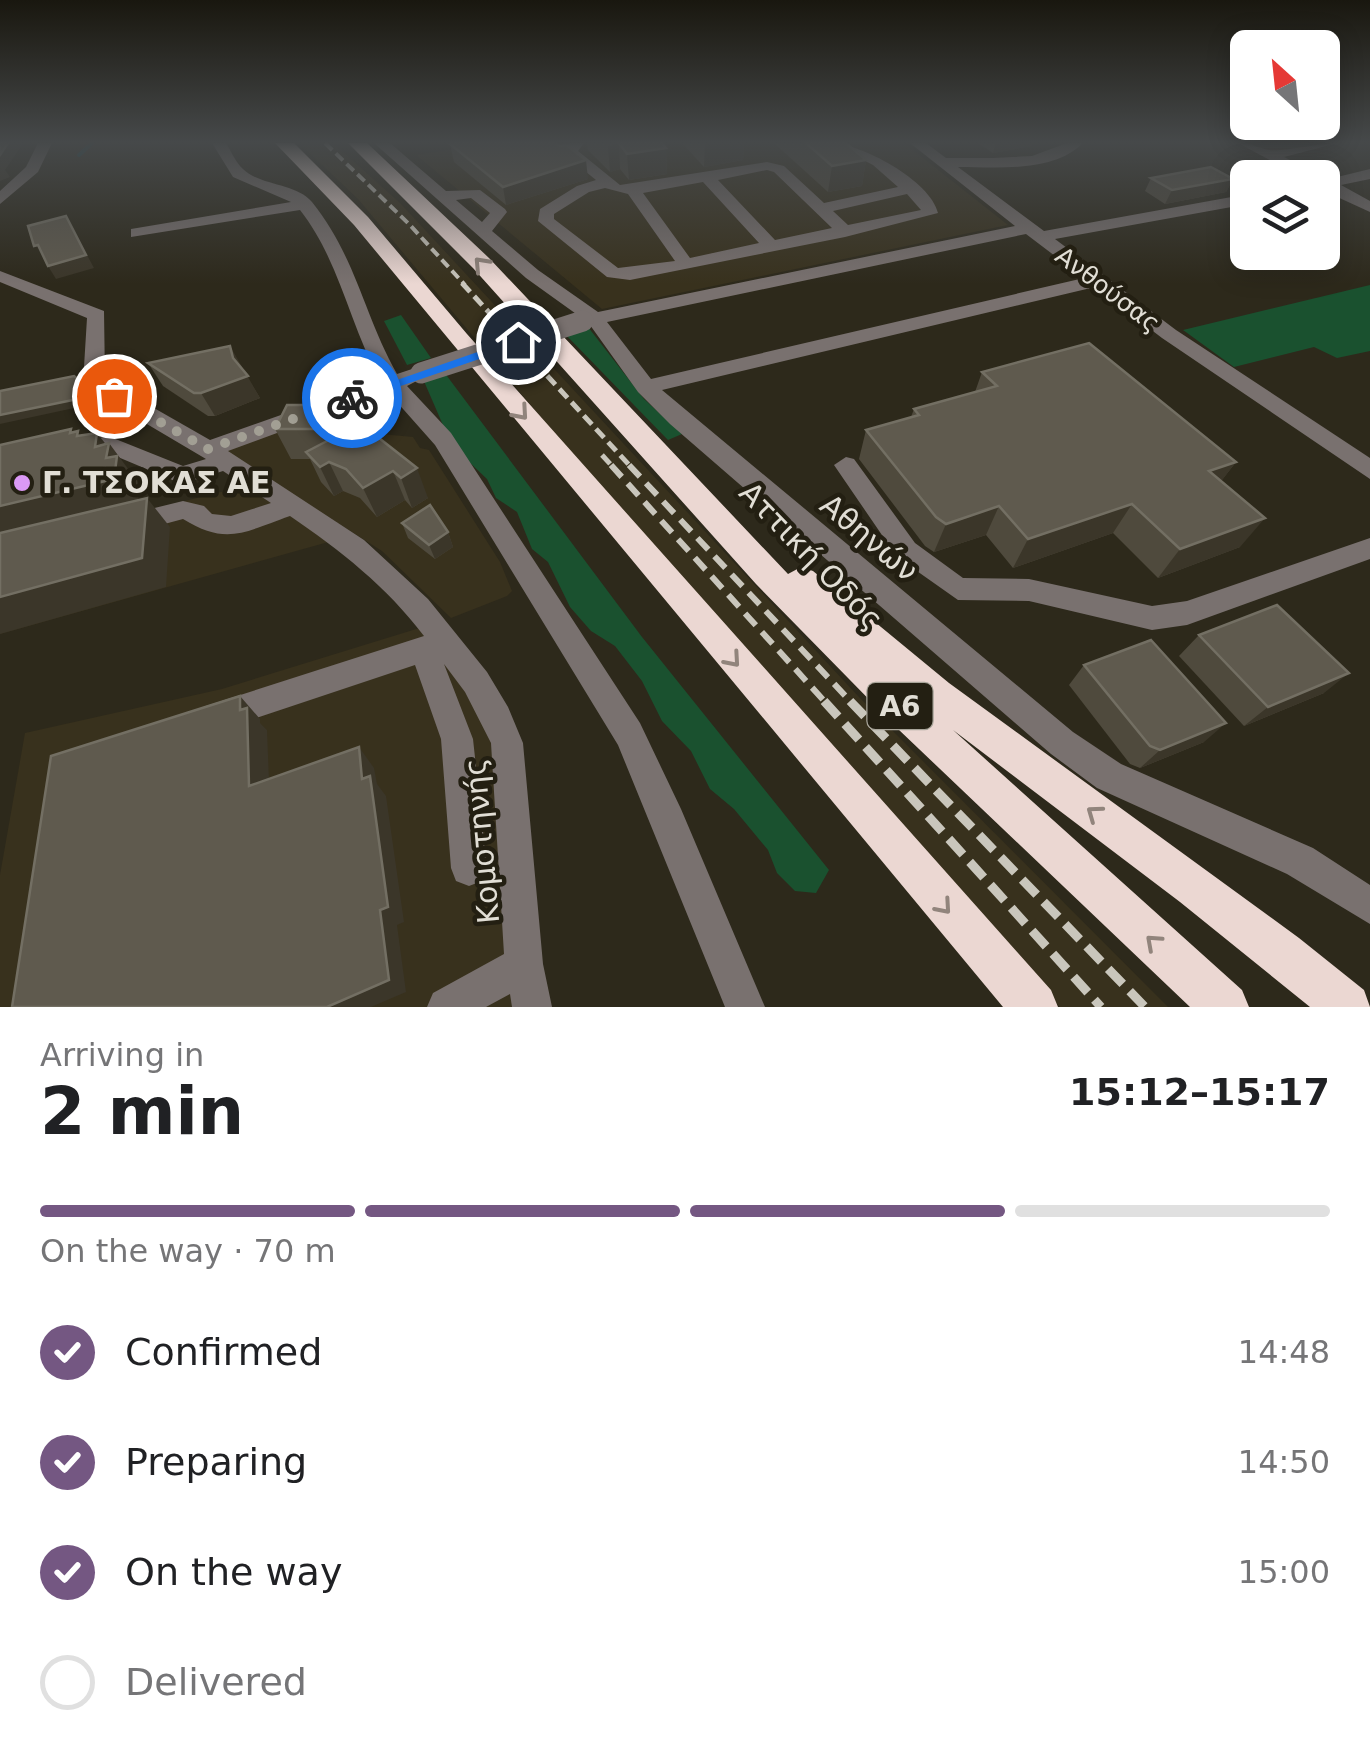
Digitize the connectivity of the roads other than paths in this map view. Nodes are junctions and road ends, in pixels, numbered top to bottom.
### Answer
1 (274, 190) edge
2 (330, 190) edge
3 (406, 190) edge
4 (438, 190) edge
5 (586, 190) edge
6 (633, 190) edge
7 (719, 190) edge
8 (801, 190) edge
9 (906, 190) edge
10 (911, 190) edge
11 (979, 190) edge
12 (1340, 191) edge
13 (1230, 202) edge
14 (305, 204) junction
15 (1370, 207) edge
16 (821, 209) junction
17 (845, 232) junction
18 (137, 233) dead end
19 (1033, 233) junction
20 (772, 247) junction
21 (686, 264) junction
22 (0, 276) edge
23 (1097, 281) junction
24 (589, 320) junction
25 (392, 383) junction
26 (593, 388) junction
27 (646, 388) junction
28 (1304, 428) junction
29 (218, 455) junction
30 (54, 456) edge
31 (846, 465) dead end
32 (1370, 470) edge
33 (1370, 481) edge
34 (294, 505) junction
35 (110, 528) edge
36 (1370, 548) edge
37 (476, 682) junction
38 (442, 699) junction
39 (498, 717) junction
40 (189, 724) edge
41 (457, 739) junction
42 (470, 868) dead end
43 (1370, 906) edge
44 (985, 954) junction
45 (524, 964) junction
46 (447, 1007) edge
47 (532, 1007) edge
48 (745, 1007) edge
49 (1025, 1007) edge
50 (1034, 1007) edge
51 (1225, 1007) edge
52 (1347, 1007) edge

1 - 14 street
2 -> 44 highway
26 -> 3 highway, Αττική Οδός / Α6
4 - 24 street, Αθηνών
5 - 21 street
6 - 21 street
7 - 20 street
8 - 16 street
9 - 16 street
10 - 17 street
11 - 19 street, Ανθούσας
12 - 15 street
13 - 19 street
14 - 18 street
14 - 25 street
16 - 17 street
17 - 20 street
19 - 23 street, Ανθούσας
19 - 24 street
20 - 21 street
22 - 29 street, Κομοτηνής
23 - 27 street
23 - 28 street, Ανθούσας
24 - 25 street, bridge
24 - 27 street, Αθηνών
25 - 29 street
25 - 48 street
51 -> 26 highway, Αττική Οδός / Α6
52 -> 26 highway
27 - 43 street, Αθηνών
28 - 32 street, Ανθούσας
28 - 33 street, Ανθούσας
29 - 30 street
29 - 34 street, Κομοτηνής
31 - 36 street
34 - 35 street
34 - 37 street, Κομοτηνής
37 - 38 street
37 - 39 street, Κομοτηνής
38 - 40 street
38 - 41 street
39 - 41 street
39 - 45 street, Κομοτηνής
41 - 42 street
44 - 49 highway
44 - 50 highway
45 - 46 street
45 - 47 street, Κομοτηνής

